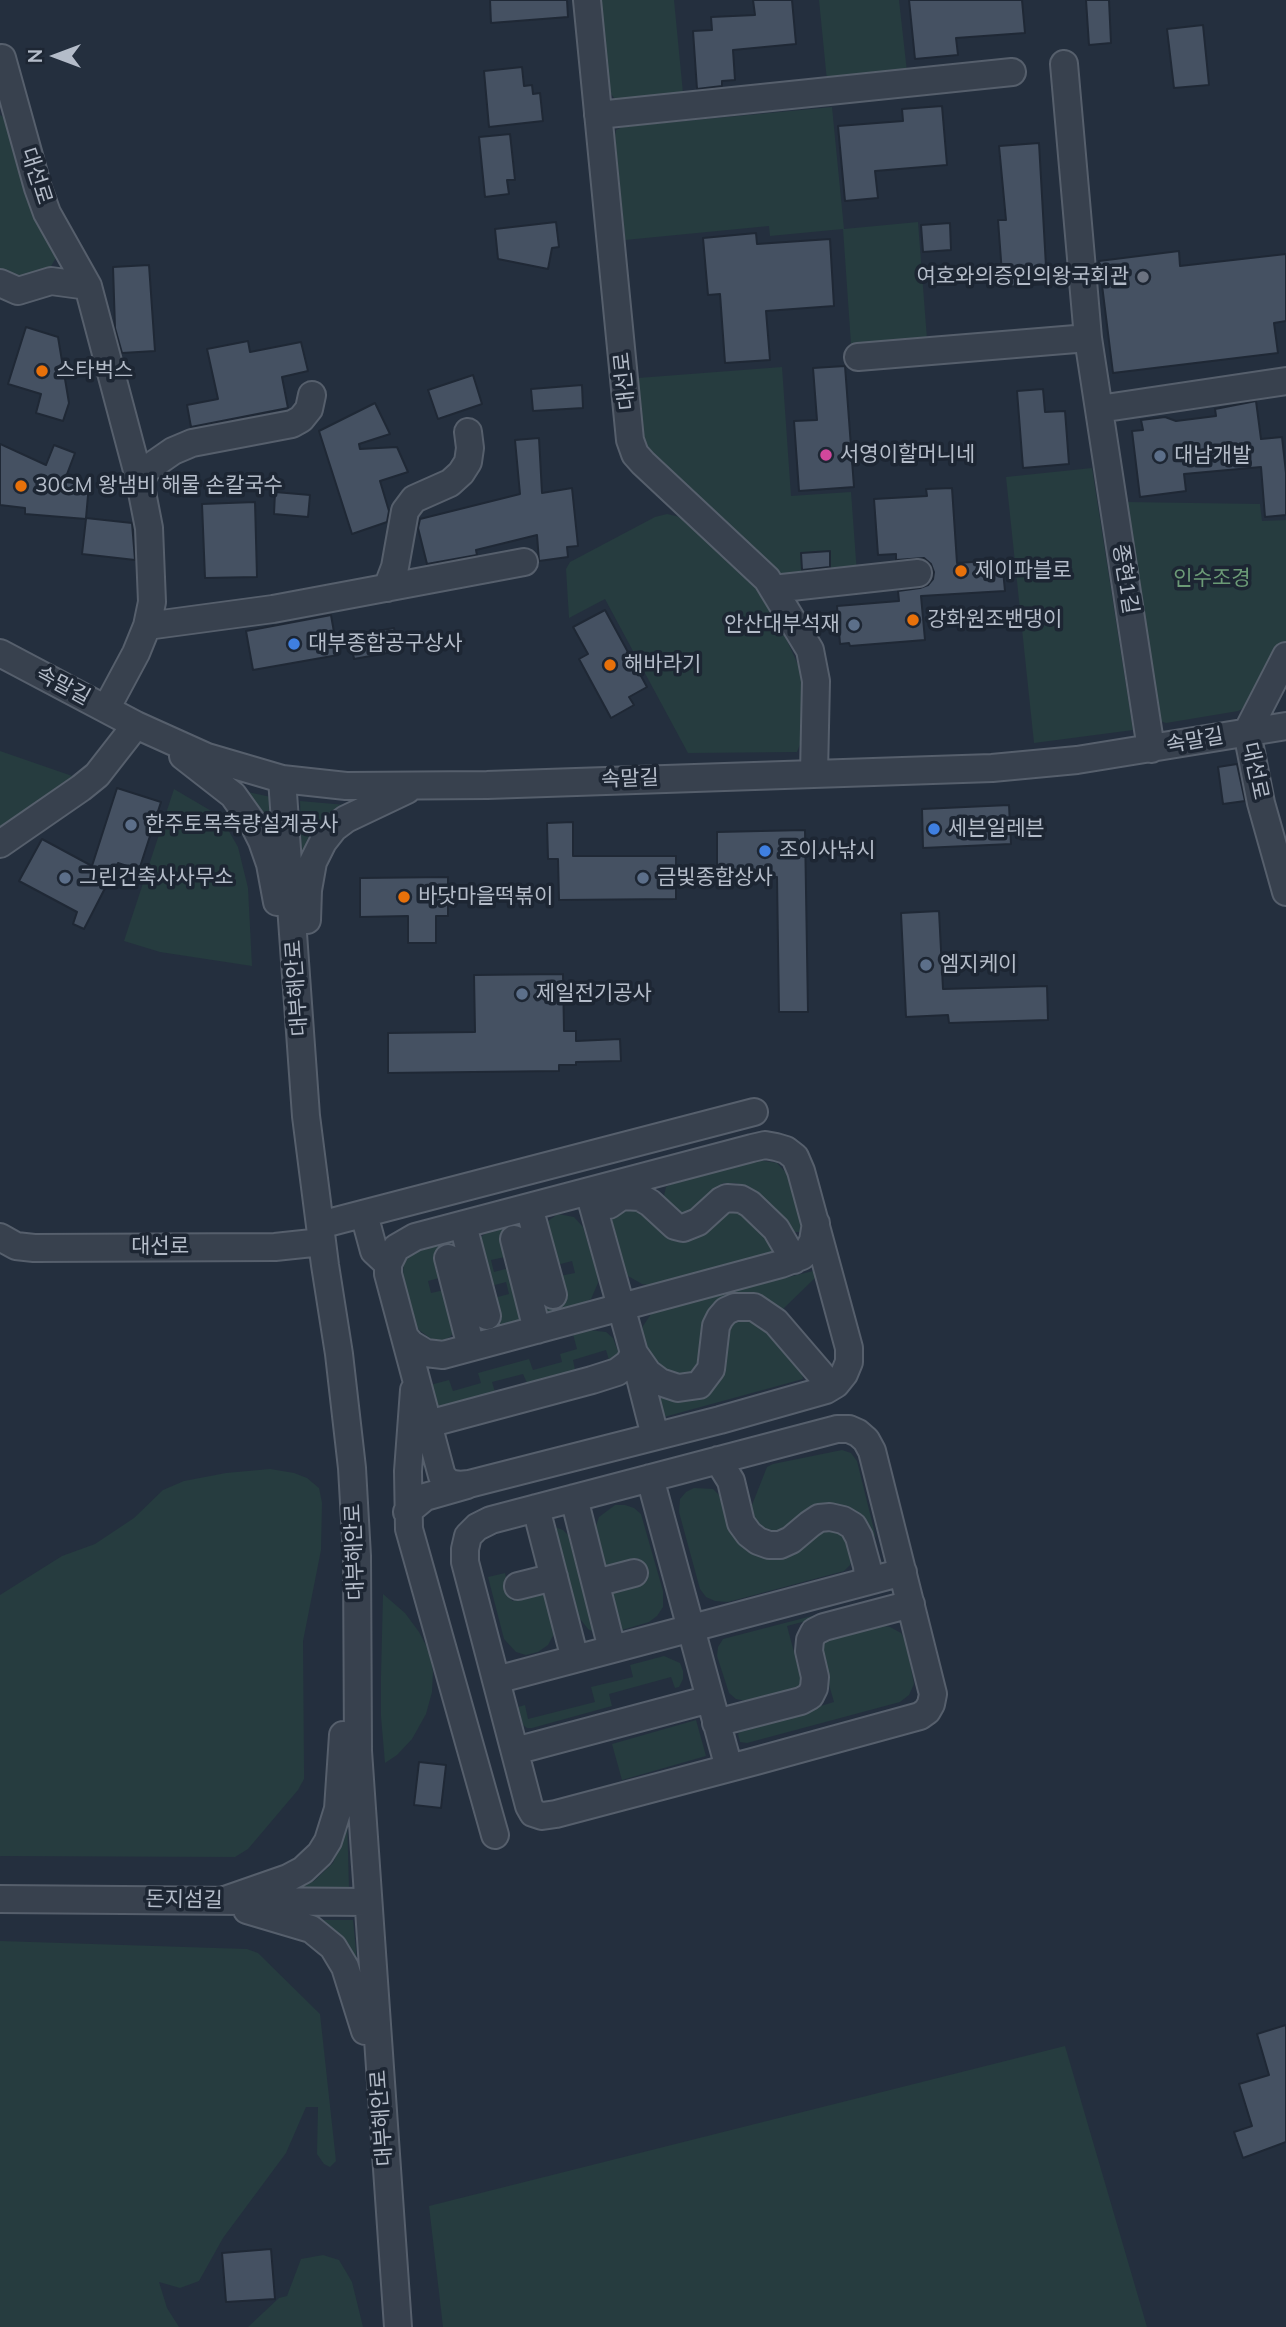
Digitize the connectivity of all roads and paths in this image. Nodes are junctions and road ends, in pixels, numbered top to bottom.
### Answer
1 (587, 0) edge
2 (2, 58) dead end
3 (1064, 64) dead end
4 (1012, 72) dead end
5 (8, 108) edge
6 (598, 115) junction
7 (0, 283) edge
8 (88, 286) junction
9 (1088, 338) junction
10 (858, 357) dead end
11 (1286, 381) edge
12 (312, 395) dead end
13 (1098, 409) junction
14 (468, 432) dead end
15 (140, 482) junction
16 (524, 562) dead end
17 (918, 573) dead end
18 (387, 588) junction
19 (773, 589) junction
20 (147, 626) junction
21 (0, 653) edge
22 (1286, 656) edge
23 (106, 709) junction
24 (136, 725) junction
25 (1286, 726) edge
26 (1247, 732) junction
27 (169, 741) junction
28 (1151, 749) junction
29 (814, 773) junction
30 (282, 779) junction
31 (416, 786) junction
32 (0, 844) edge
33 (1286, 892) edge
34 (301, 1060) junction
35 (754, 1112) dead end
36 (306, 1116) junction
37 (589, 1192) junction
38 (529, 1207) junction
39 (364, 1214) junction
40 (816, 1223) junction
41 (463, 1225) junction
42 (600, 1231) junction
43 (321, 1234) junction
44 (0, 1237) edge
45 (510, 1254) dead end
46 (794, 1260) junction
47 (388, 1264) junction
48 (445, 1275) dead end
49 (557, 1279) dead end
50 (490, 1301) dead end
51 (621, 1307) junction
52 (537, 1329) junction
53 (405, 1337) junction
54 (471, 1347) junction
55 (634, 1353) junction
56 (416, 1378) junction
57 (831, 1386) junction
58 (428, 1424) junction
59 (655, 1436) junction
60 (718, 1460) junction
61 (650, 1478) junction
62 (469, 1484) junction
63 (574, 1498) junction
64 (536, 1508) junction
65 (407, 1512) junction
66 (357, 1556) junction
67 (465, 1562) junction
68 (903, 1572) junction
69 (634, 1573) dead end
70 (554, 1577) junction
71 (424, 1579) junction
72 (868, 1581) junction
73 (596, 1583) junction
74 (518, 1586) dead end
75 (911, 1604) junction
76 (691, 1629) junction
77 (612, 1649) junction
78 (575, 1659) junction
79 (496, 1680) junction
80 (713, 1711) junction
81 (514, 1751) junction
82 (729, 1768) junction
83 (495, 1835) dead end
84 (0, 1899) edge
85 (222, 1901) junction
86 (367, 1902) junction
87 (380, 2086) junction
88 (398, 2327) edge

1 - 6 street, 대선로
2 - 5 street, 대선로
3 - 9 street, 종현1길
4 - 6 street
5 - 8 street, 대선로
6 - 19 street, 대선로
7 - 8 street
8 - 15 street, 대선로
9 - 10 street
9 - 13 street, 종현1길
11 - 13 street
12 - 15 street
13 - 28 street, 종현1길
14 - 18 street
15 - 20 street, 대선로
16 - 18 street
17 - 19 street
18 - 20 street
19 - 29 street, 대선로
20 - 23 street, 대선로
21 - 23 street, 속말길
22 - 26 street, 대선로
23 - 24 street, 속말길
24 - 27 street, 속말길
24 - 32 street
25 - 26 street, 속말길
26 - 28 street, 속말길
26 - 33 street, 대선로
27 - 30 street, 속말길
27 - 36 street
28 - 29 street, 속말길
29 - 31 street, 속말길
30 - 31 street, 속말길
30 - 34 street, 대부해안로
31 - 34 street
34 - 36 street, 대부해안로
35 - 39 street, 대선로
36 - 43 street, 대부해안로
37 - 38 street
37 - 40 street
37 - 42 street
38 - 41 street
38 - 49 street
39 - 43 street, 대선로
39 - 47 street
40 - 46 street
40 - 57 street
41 - 47 street
41 - 50 street
42 - 46 street
42 - 51 street
43 - 44 street, 대선로
43 - 66 street, 대부해안로
45 - 52 street
46 - 51 street
47 - 53 street
48 - 54 street
51 - 52 street
51 - 55 street
52 - 54 street
53 - 54 street
53 - 56 street
55 - 57 street
55 - 58 street
55 - 59 street
56 - 58 street
56 - 65 street
57 - 59 street
58 - 62 street
59 - 62 street
60 - 61 street
60 - 68 street
60 - 72 street
61 - 63 street
61 - 76 street
62 - 65 street
63 - 64 street
63 - 73 street
64 - 67 street
64 - 70 street
65 - 71 street
66 - 85 street
66 - 86 street, 대부해안로
67 - 71 street
67 - 79 street
68 - 72 street
68 - 75 street
69 - 73 street
70 - 74 street
70 - 78 street
71 - 83 street
72 - 76 street
73 - 77 street
75 - 80 street
75 - 82 street
76 - 77 street
76 - 80 street
77 - 78 street
78 - 79 street
79 - 81 street
80 - 81 street
80 - 82 street
81 - 82 street
84 - 85 street, 돈지섬길
85 - 86 street, 돈지섬길
85 - 87 street
86 - 87 street, 대부해안로
87 - 88 street, 대부해안로

